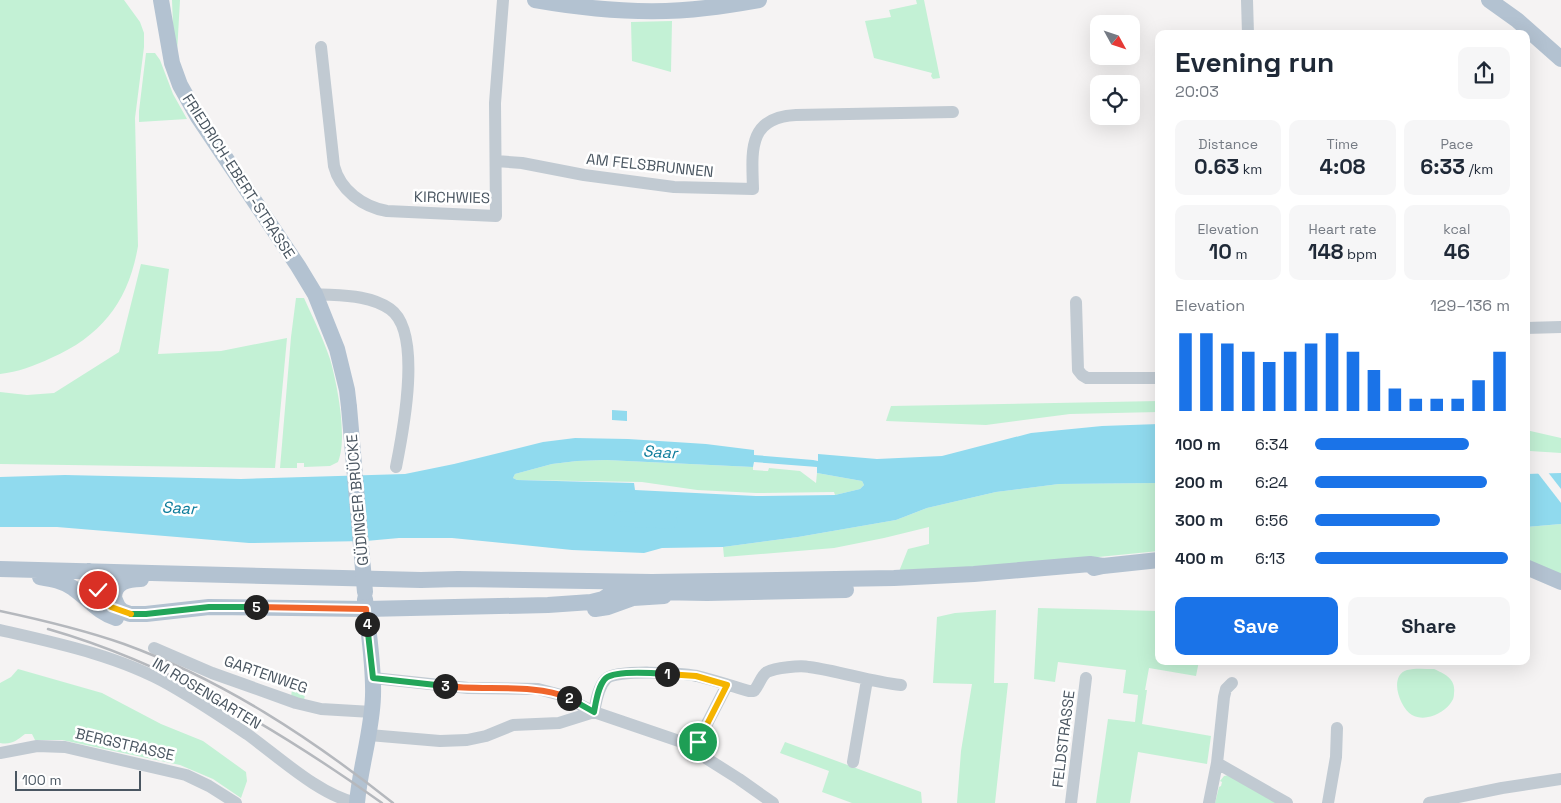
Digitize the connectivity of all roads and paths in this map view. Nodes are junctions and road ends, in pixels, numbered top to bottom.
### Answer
1 (161, 0) edge
2 (169, 0) edge
3 (503, 0) edge
4 (535, 0) edge
5 (759, 0) edge
6 (1247, 0) edge
7 (1489, 0) edge
8 (166, 24) junction
9 (1248, 30) edge
10 (1528, 30) edge
11 (1530, 32) edge
12 (321, 47) dead end
13 (1561, 59) edge
14 (953, 112) dead end
15 (496, 161) junction
16 (315, 294) junction
17 (1076, 302) dead end
18 (1561, 327) edge
19 (1530, 328) edge
20 (1155, 378) edge
21 (349, 407) joint
22 (396, 467) dead end
23 (1155, 560) edge
24 (1103, 566) junction
25 (0, 569) edge
26 (1530, 569) edge
27 (89, 571) junction
28 (0, 576) edge
29 (278, 576) junction
30 (421, 580) junction
31 (652, 582) junction
32 (1561, 582) edge
33 (618, 590) junction
34 (674, 593) junction
35 (548, 605) junction
36 (366, 609) junction
37 (123, 612) junction
38 (146, 614) junction
39 (0, 630) edge
40 (154, 648) dead end
41 (373, 678) junction
42 (1086, 678) dead end
43 (867, 680) junction
44 (1232, 683) dead end
45 (727, 685) junction
46 (900, 685) dead end
47 (372, 712) junction
48 (594, 712) junction
49 (1337, 728) dead end
50 (368, 735) junction
51 (694, 749) junction
52 (0, 753) edge
53 (853, 762) dead end
54 (1217, 763) junction
55 (1561, 779) edge
56 (236, 803) edge
57 (357, 803) edge
58 (773, 803) edge
59 (1072, 803) edge
60 (1209, 803) edge
61 (1287, 803) edge
62 (1328, 803) edge
63 (1429, 803) edge

1 - 8 main road, FRIEDRICH-EBERT-STRASSE
2 - 8 main road, FRIEDRICH-EBERT-STRASSE
3 - 15 street, KIRCHWIES
4 - 5 main road
6 - 9 street
7 - 10 main road
8 - 16 main road, FRIEDRICH-EBERT-STRASSE
11 - 13 main road
12 - 15 street, KIRCHWIES
14 - 15 street, AM FELSBRUNNEN
16 - 21 main road, FRIEDRICH-EBERT-STRASSE
16 - 22 street
17 - 20 street
18 - 19 street
21 - 36 main road, GÜDINGER BRÜCKE, bridge
23 - 24 main road
24 - 31 main road
24 - 34 main road
25 - 27 main road
26 - 32 main road
27 - 29 main road
27 - 37 main road
28 - 38 main road
29 - 30 main road
29 - 37 main road
30 - 31 main road
30 - 33 main road
31 - 33 main road
33 - 34 main road
33 - 35 main road
34 - 35 main road
35 - 36 main road
36 - 38 main road
36 - 41 main road, GÜDINGER BRÜCKE
37 - 38 main road
39 - 57 street, IM ROSENGARTEN
40 - 47 street, GARTENWEG
41 - 47 main road, GÜDINGER BRÜCKE
41 - 48 street
42 - 59 street, FELDSTRASSE
43 - 45 street
43 - 46 street
43 - 53 street
44 - 54 street
45 - 48 street
45 - 51 street
47 - 50 main road, GÜDINGER BRÜCKE
48 - 50 street
48 - 51 street
49 - 62 street
50 - 57 main road, GÜDINGER BRÜCKE
51 - 58 street
52 - 56 street, BERGSTRASSE
54 - 60 street
54 - 61 street
55 - 63 street

